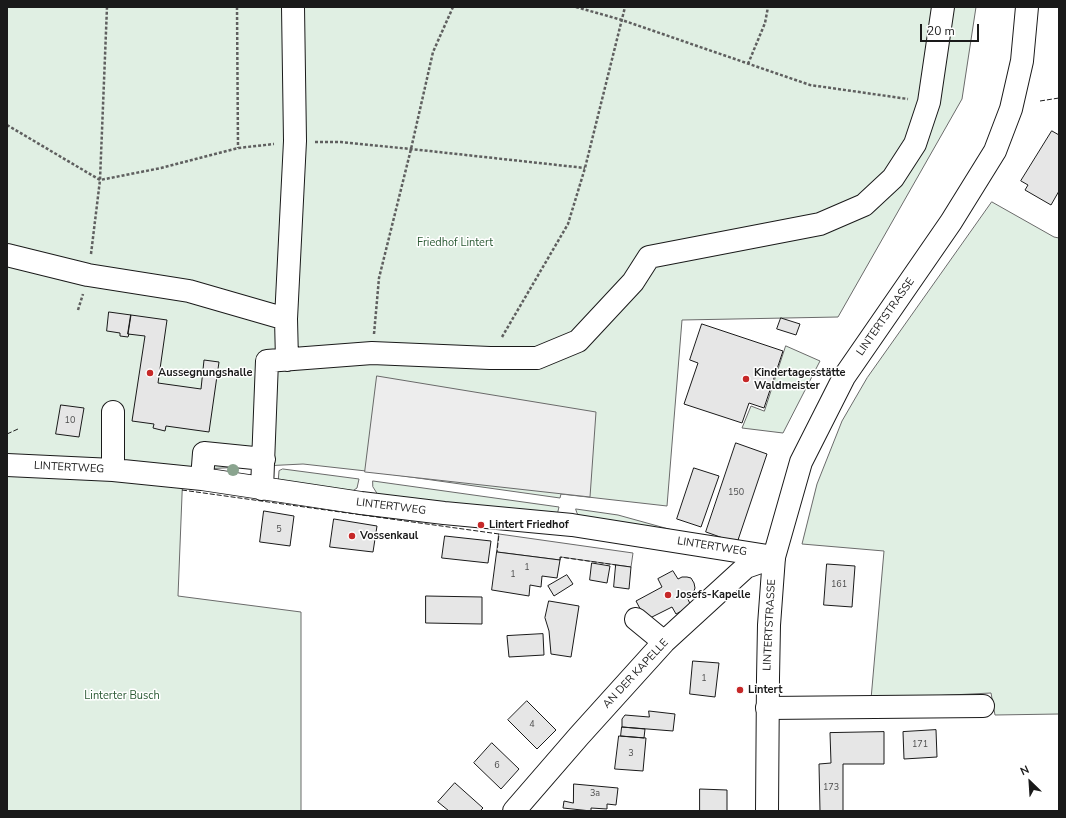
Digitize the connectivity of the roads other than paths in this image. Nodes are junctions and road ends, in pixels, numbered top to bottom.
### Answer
1 (293, 7) edge
2 (943, 7) edge
3 (1027, 7) edge
4 (7, 255) edge
5 (286, 319) junction
6 (287, 360) junction
7 (114, 412) dead end
8 (264, 458) junction
9 (7, 466) edge
10 (113, 470) junction
11 (202, 480) junction
12 (262, 489) junction
13 (774, 557) junction
14 (636, 619) dead end
15 (664, 642) junction
16 (983, 706) dead end
17 (767, 708) junction
18 (514, 811) edge
19 (767, 811) edge

1 - 5 main road
2 - 6 main road
3 - 13 main road, LINTERTSTRASSE
4 - 5 main road
5 - 6 main road
6 - 8 main road
7 - 10 main road
8 - 11 main road
8 - 12 main road
9 - 10 main road, LINTERTWEG
10 - 11 main road, LINTERTWEG
11 - 12 main road, LINTERTWEG
12 - 13 main road, LINTERTWEG
13 - 15 main road, AN DER KAPELLE
13 - 17 main road, LINTERTSTRASSE
14 - 15 main road
15 - 18 main road, AN DER KAPELLE
16 - 17 main road
17 - 19 main road, LINTERTSTRASSE

